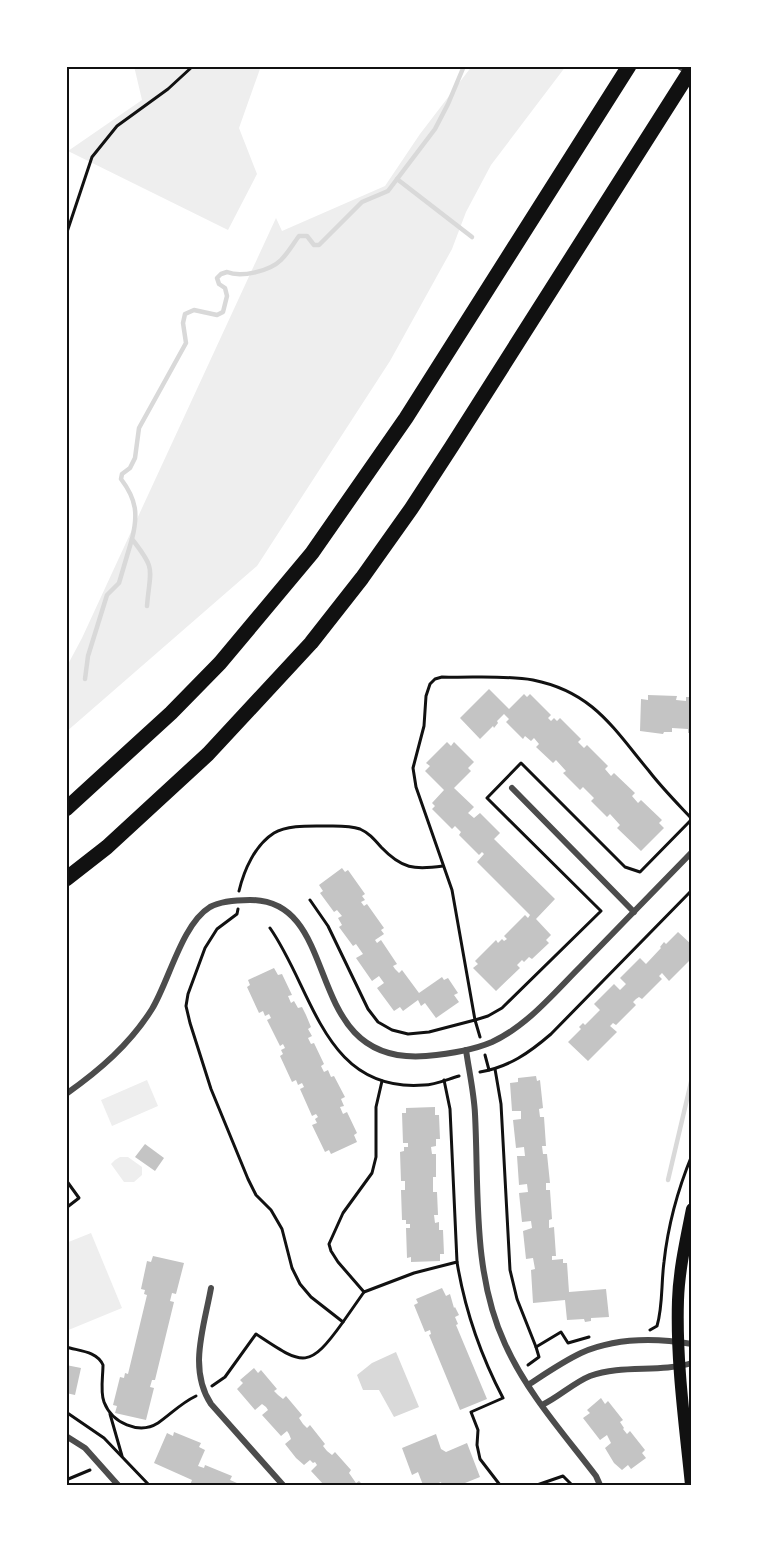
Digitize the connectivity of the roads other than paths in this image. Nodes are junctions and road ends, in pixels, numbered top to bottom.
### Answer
1 (629, 66) edge
2 (686, 69) edge
3 (512, 788) dead end
4 (66, 809) edge
5 (692, 852) edge
6 (66, 879) edge
7 (634, 912) junction
8 (466, 1050) junction
9 (66, 1094) edge
10 (692, 1209) edge
11 (211, 1288) dead end
12 (677, 1342) junction
13 (692, 1344) edge
14 (692, 1363) edge
15 (679, 1367) junction
16 (528, 1385) junction
17 (542, 1405) junction
18 (66, 1436) edge
19 (118, 1485) edge
20 (283, 1485) edge
21 (600, 1485) edge
22 (692, 1485) edge

1 - 4 highway
2 - 6 highway
3 - 7 street
5 - 7 street
7 - 8 street
8 - 9 street
8 - 16 street
10 - 12 main road
11 - 20 street
12 - 13 street
12 - 15 main road
12 - 16 street
14 - 15 street
15 - 17 street
15 - 22 main road
16 - 17 street
17 - 21 street
18 - 19 street

